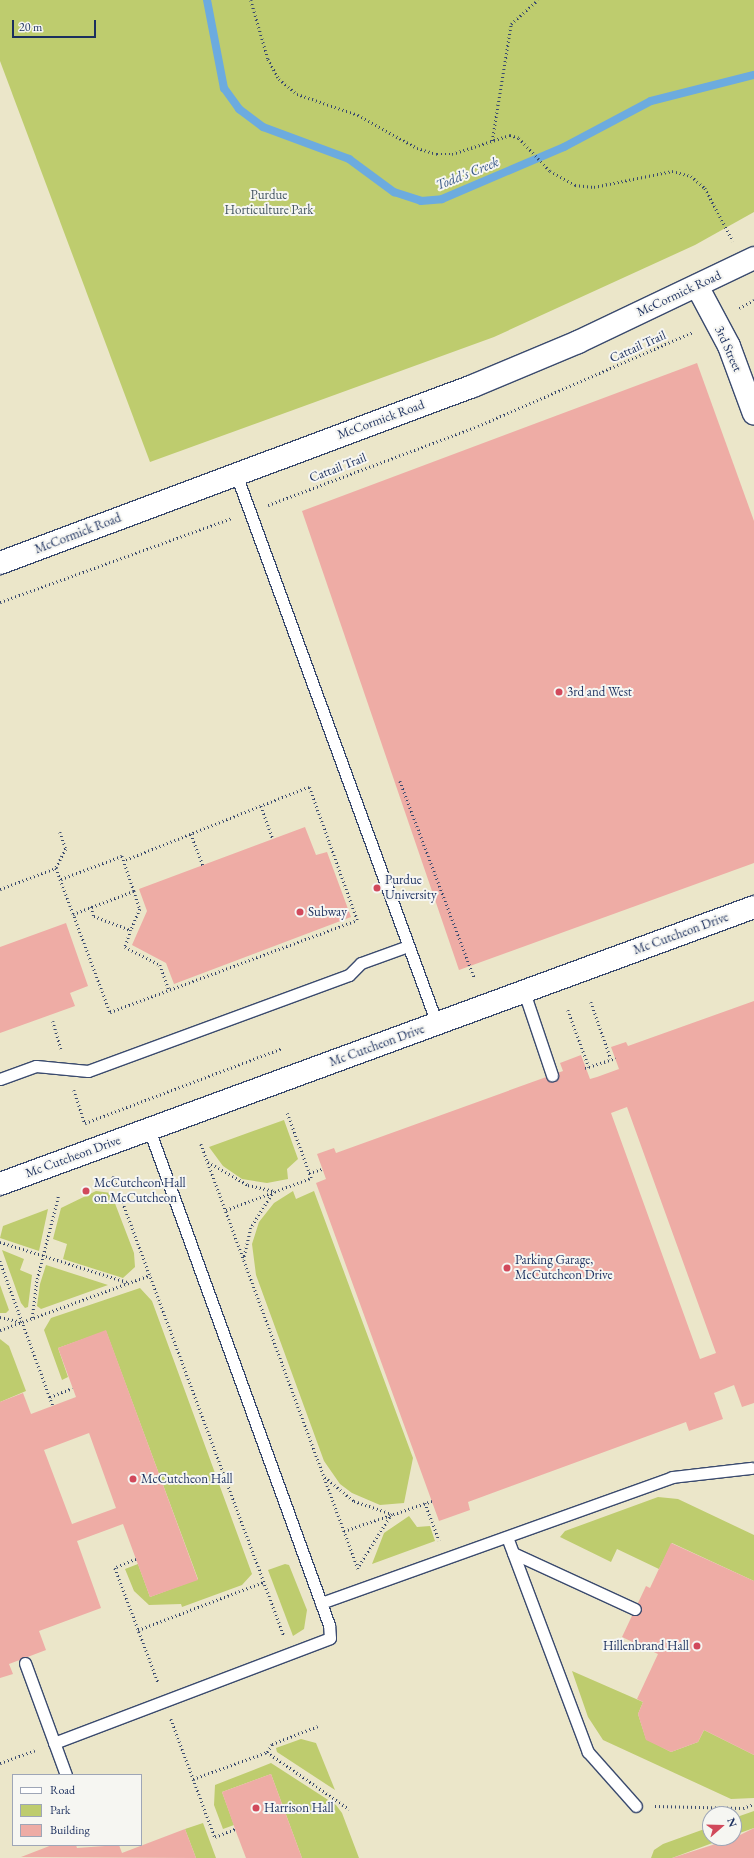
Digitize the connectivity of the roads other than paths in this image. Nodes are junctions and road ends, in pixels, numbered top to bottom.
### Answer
1 (754, 258) edge
2 (697, 286) junction
3 (754, 414) edge
4 (236, 474) junction
5 (0, 562) edge
6 (754, 907) edge
7 (408, 946) junction
8 (524, 992) junction
9 (437, 1024) junction
10 (552, 1075) dead end
11 (0, 1079) edge
12 (149, 1129) junction
13 (0, 1184) edge
14 (752, 1468) dead end
15 (507, 1537) junction
16 (513, 1553) junction
17 (321, 1603) junction
18 (635, 1609) dead end
19 (25, 1663) dead end
20 (54, 1743) junction
21 (66, 1774) edge
22 (636, 1806) road end

1 - 2 street, McCormick Road
2 - 3 street, 3rd Street
2 - 4 street, McCormick Road
4 - 5 street, McCormick Road
4 - 7 lane
6 - 8 street, Mc Cutcheon Drive
7 - 9 lane
7 - 11 lane
8 - 9 street, Mc Cutcheon Drive
8 - 10 lane
9 - 12 street, Mc Cutcheon Drive
12 - 13 street, Mc Cutcheon Drive
12 - 17 lane
14 - 15 lane
15 - 16 lane
15 - 17 lane
16 - 18 lane
16 - 22 lane
17 - 20 lane
19 - 20 lane
20 - 21 lane

